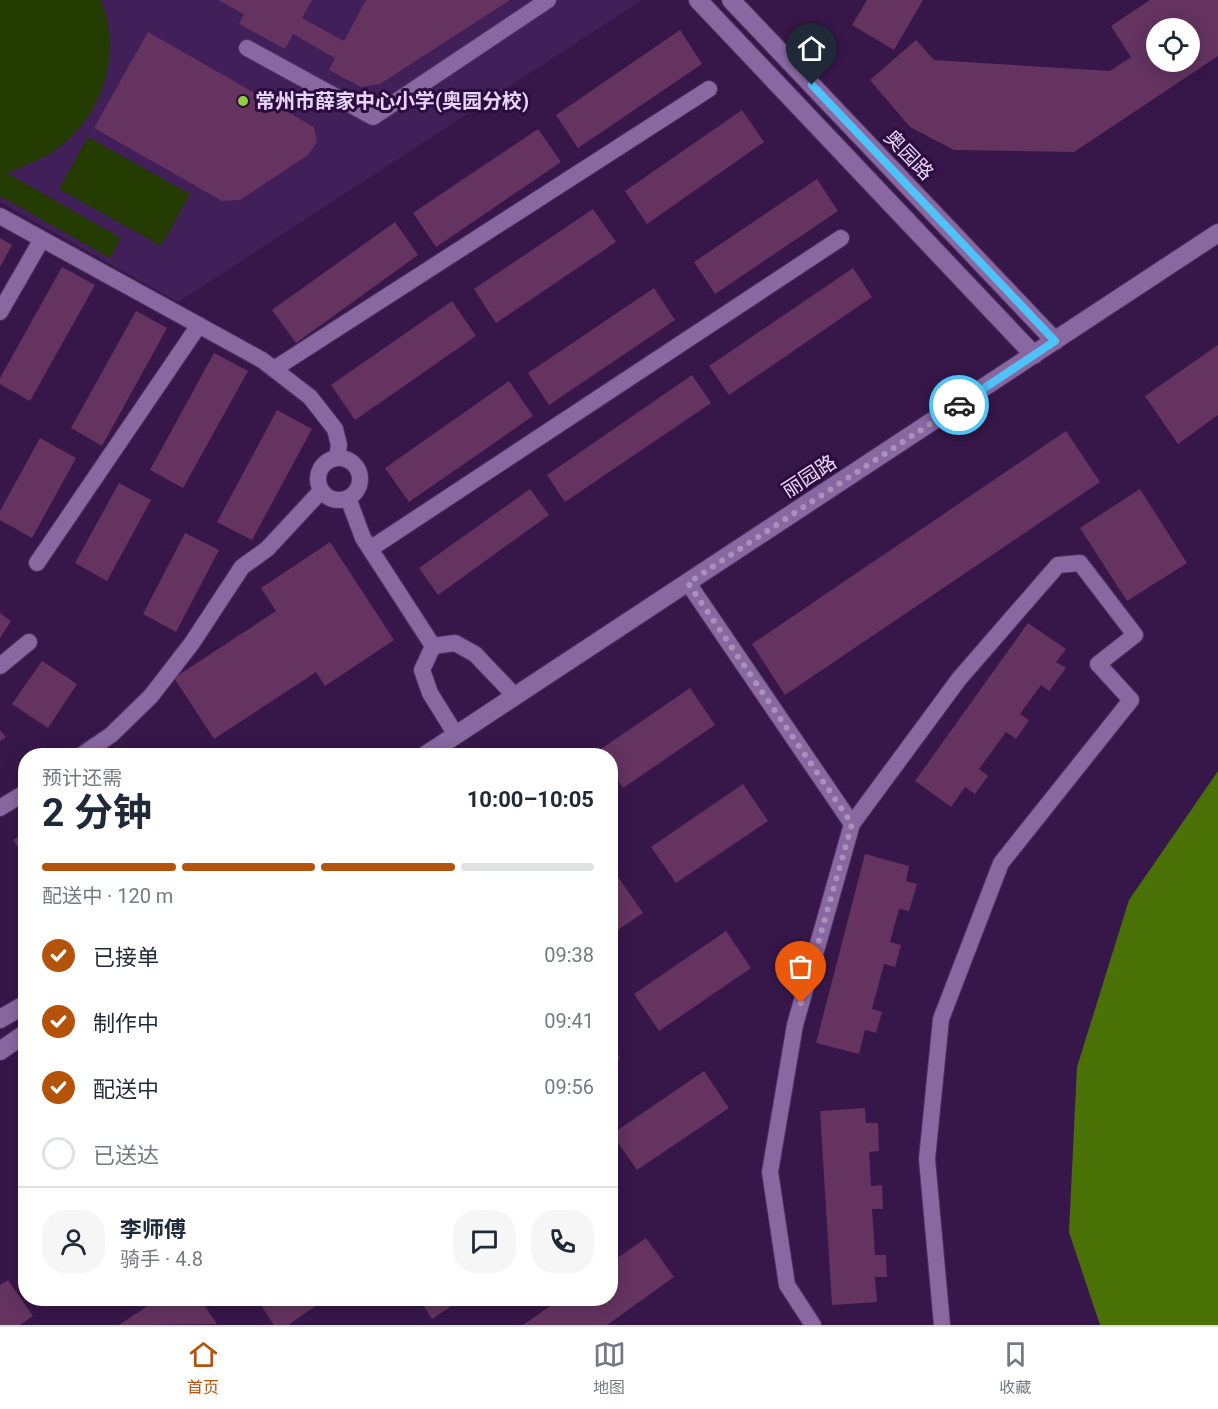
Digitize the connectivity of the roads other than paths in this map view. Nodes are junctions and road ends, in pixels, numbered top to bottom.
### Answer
1 (548, 0) edge
2 (698, 0) edge
3 (730, 0) edge
4 (247, 48) dead end
5 (709, 89) dead end
6 (0, 216) edge
7 (1218, 233) edge
8 (841, 238) dead end
9 (42, 239) junction
10 (0, 312) edge
11 (199, 325) junction
12 (1055, 341) junction
13 (1034, 355) junction
14 (274, 369) junction
15 (337, 457) junction
16 (321, 491) junction
17 (348, 498) junction
18 (370, 549) junction
19 (37, 563) dead end
20 (688, 583) junction
21 (28, 642) dead end
22 (433, 646) junction
23 (0, 666) edge
24 (515, 696) junction
25 (456, 735) junction
26 (92, 748) edge
27 (436, 748) edge
28 (18, 797) edge
29 (0, 808) edge
30 (852, 824) junction
31 (18, 1009) edge
32 (0, 1019) edge
33 (18, 1039) edge
34 (0, 1051) edge
35 (813, 1325) edge
36 (942, 1325) edge

1 - 4 lane
2 - 13 street
3 - 12 street, 奥园路
5 - 14 lane
6 - 9 lane
7 - 12 street, 丽园路
8 - 18 lane
9 - 10 lane
9 - 11 lane
11 - 14 lane
11 - 19 lane
12 - 13 street, 丽园路
13 - 20 street, 丽园路
14 - 15 lane
15 - 16 lane
15 - 17 lane
16 - 17 lane
16 - 26 lane
17 - 18 lane
18 - 22 lane
20 - 24 street, 丽园路
20 - 30 lane
21 - 23 lane
22 - 24 lane
22 - 25 lane
24 - 25 street, 丽园路
25 - 27 street, 丽园路
28 - 29 lane
30 - 35 lane
30 - 36 lane
31 - 32 street
33 - 34 street

